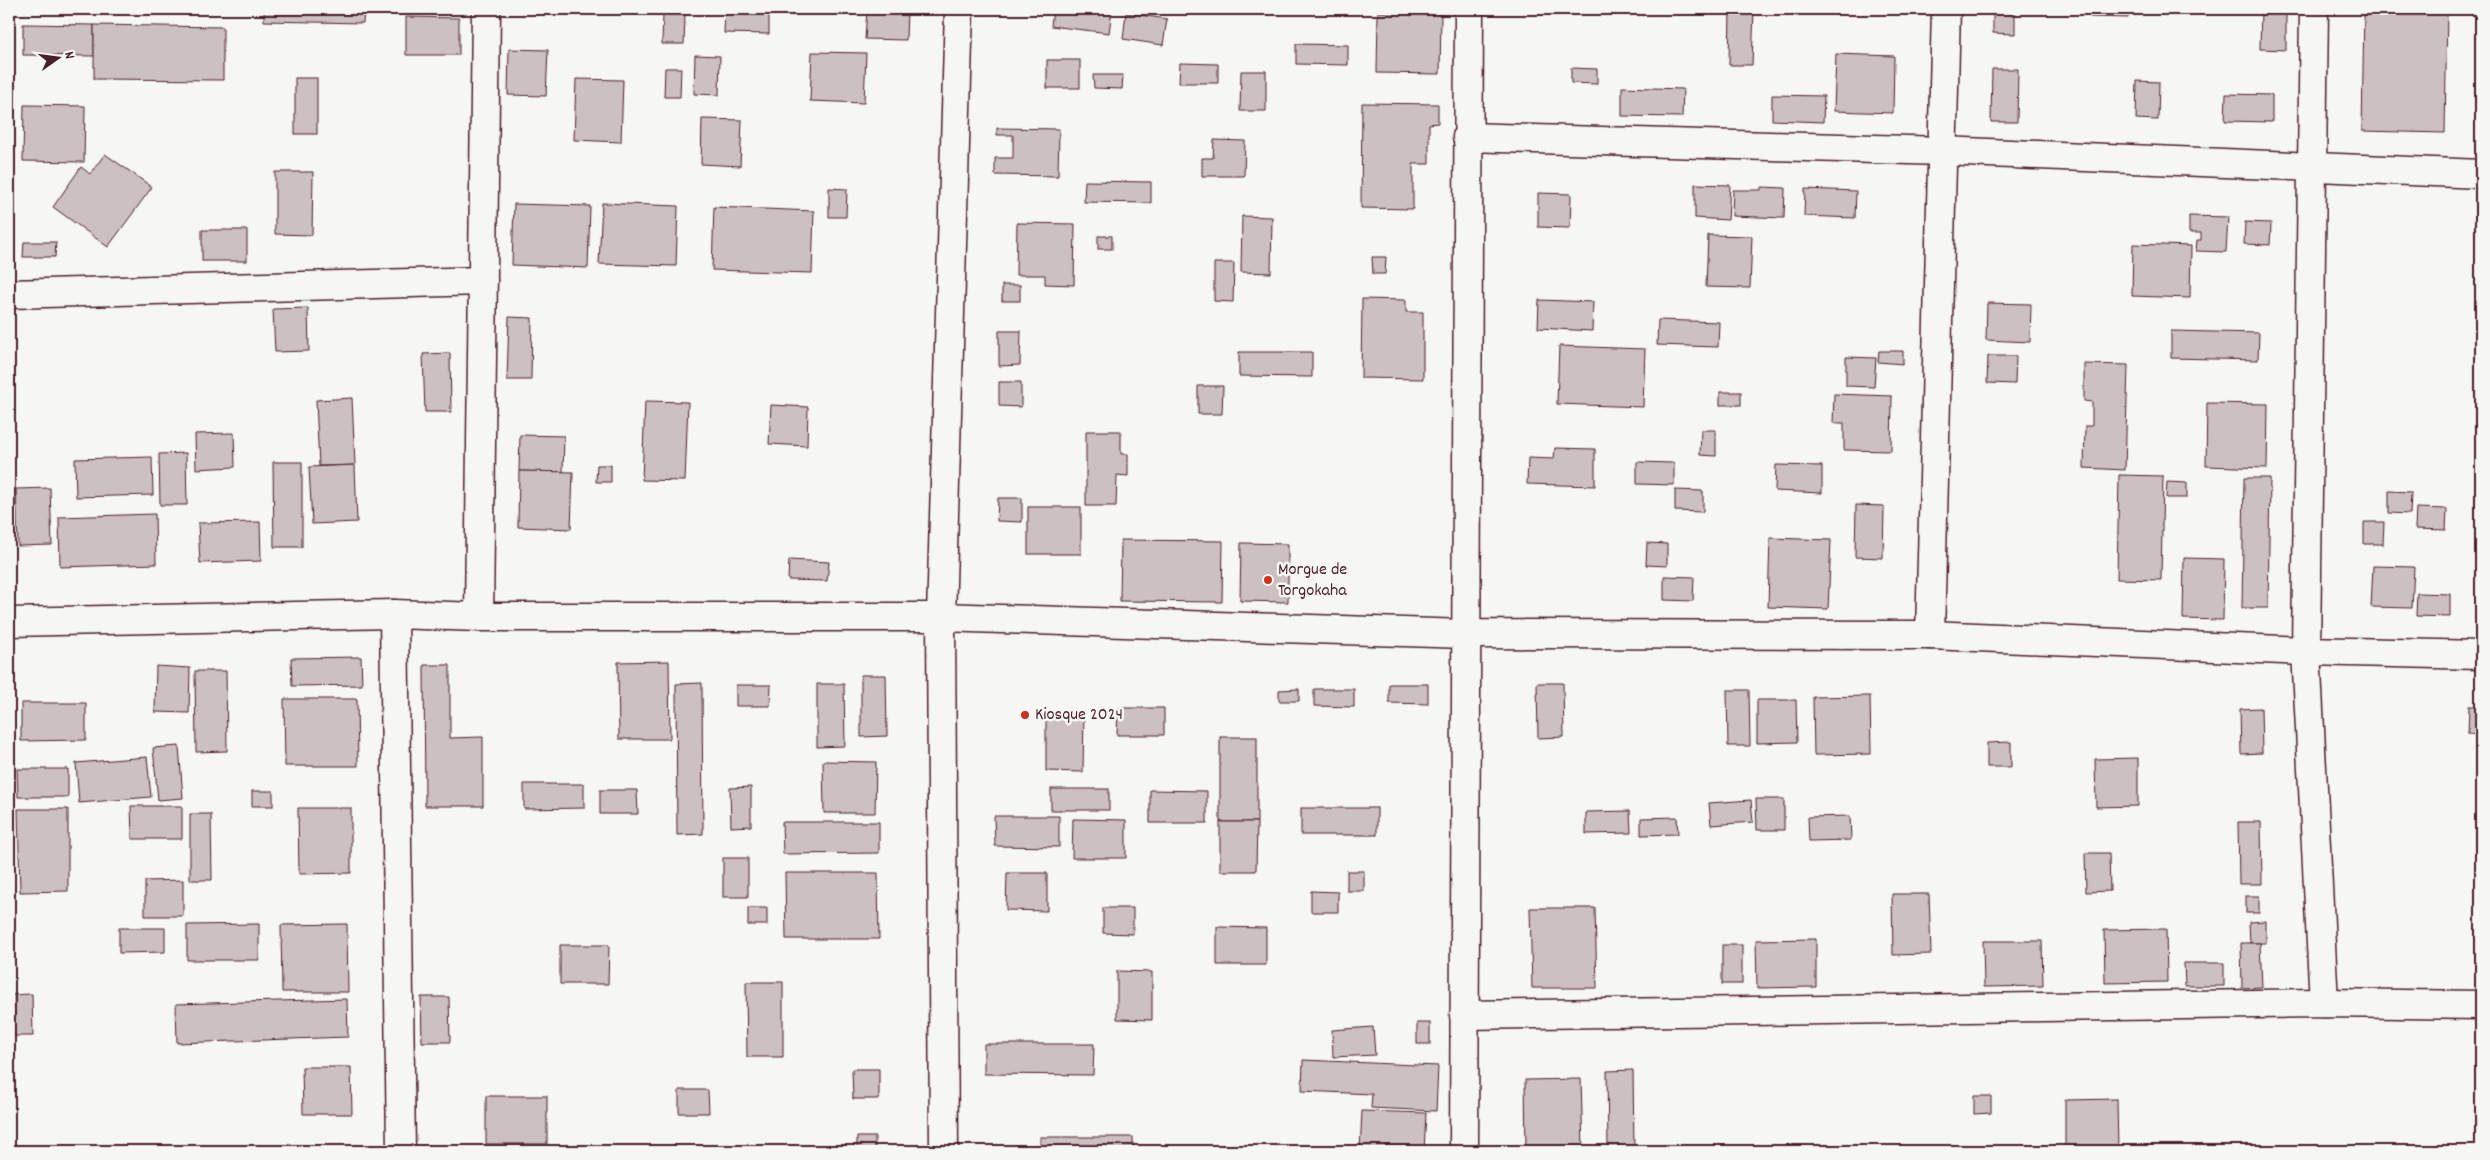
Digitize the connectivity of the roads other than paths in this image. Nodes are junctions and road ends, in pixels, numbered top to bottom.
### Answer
1 (486, 9) edge
2 (959, 9) edge
3 (1469, 9) edge
4 (1946, 9) edge
5 (2314, 9) edge
6 (1467, 137) junction
7 (1943, 151) junction
8 (2314, 166) junction
9 (2481, 174) edge
10 (483, 281) junction
11 (9, 294) edge
12 (394, 614) junction
13 (941, 616) junction
14 (479, 618) junction
15 (9, 622) edge
16 (1466, 634) junction
17 (1930, 635) junction
18 (2306, 651) junction
19 (2481, 655) edge
20 (2324, 1004) junction
21 (2481, 1005) edge
22 (1464, 1016) junction
23 (401, 1151) edge
24 (944, 1151) edge
25 (1464, 1151) edge

1 - 10 street
2 - 13 street
3 - 6 street
4 - 7 street
5 - 8 street
6 - 7 street
6 - 16 street
7 - 8 street
7 - 17 street
8 - 9 street
8 - 18 street
10 - 11 street
10 - 14 street
12 - 14 street
12 - 15 street
12 - 23 street
13 - 14 street
13 - 16 street
13 - 24 street
16 - 17 street
16 - 22 street
17 - 18 street
18 - 19 street
18 - 20 street
20 - 21 street
20 - 22 street
22 - 25 street

